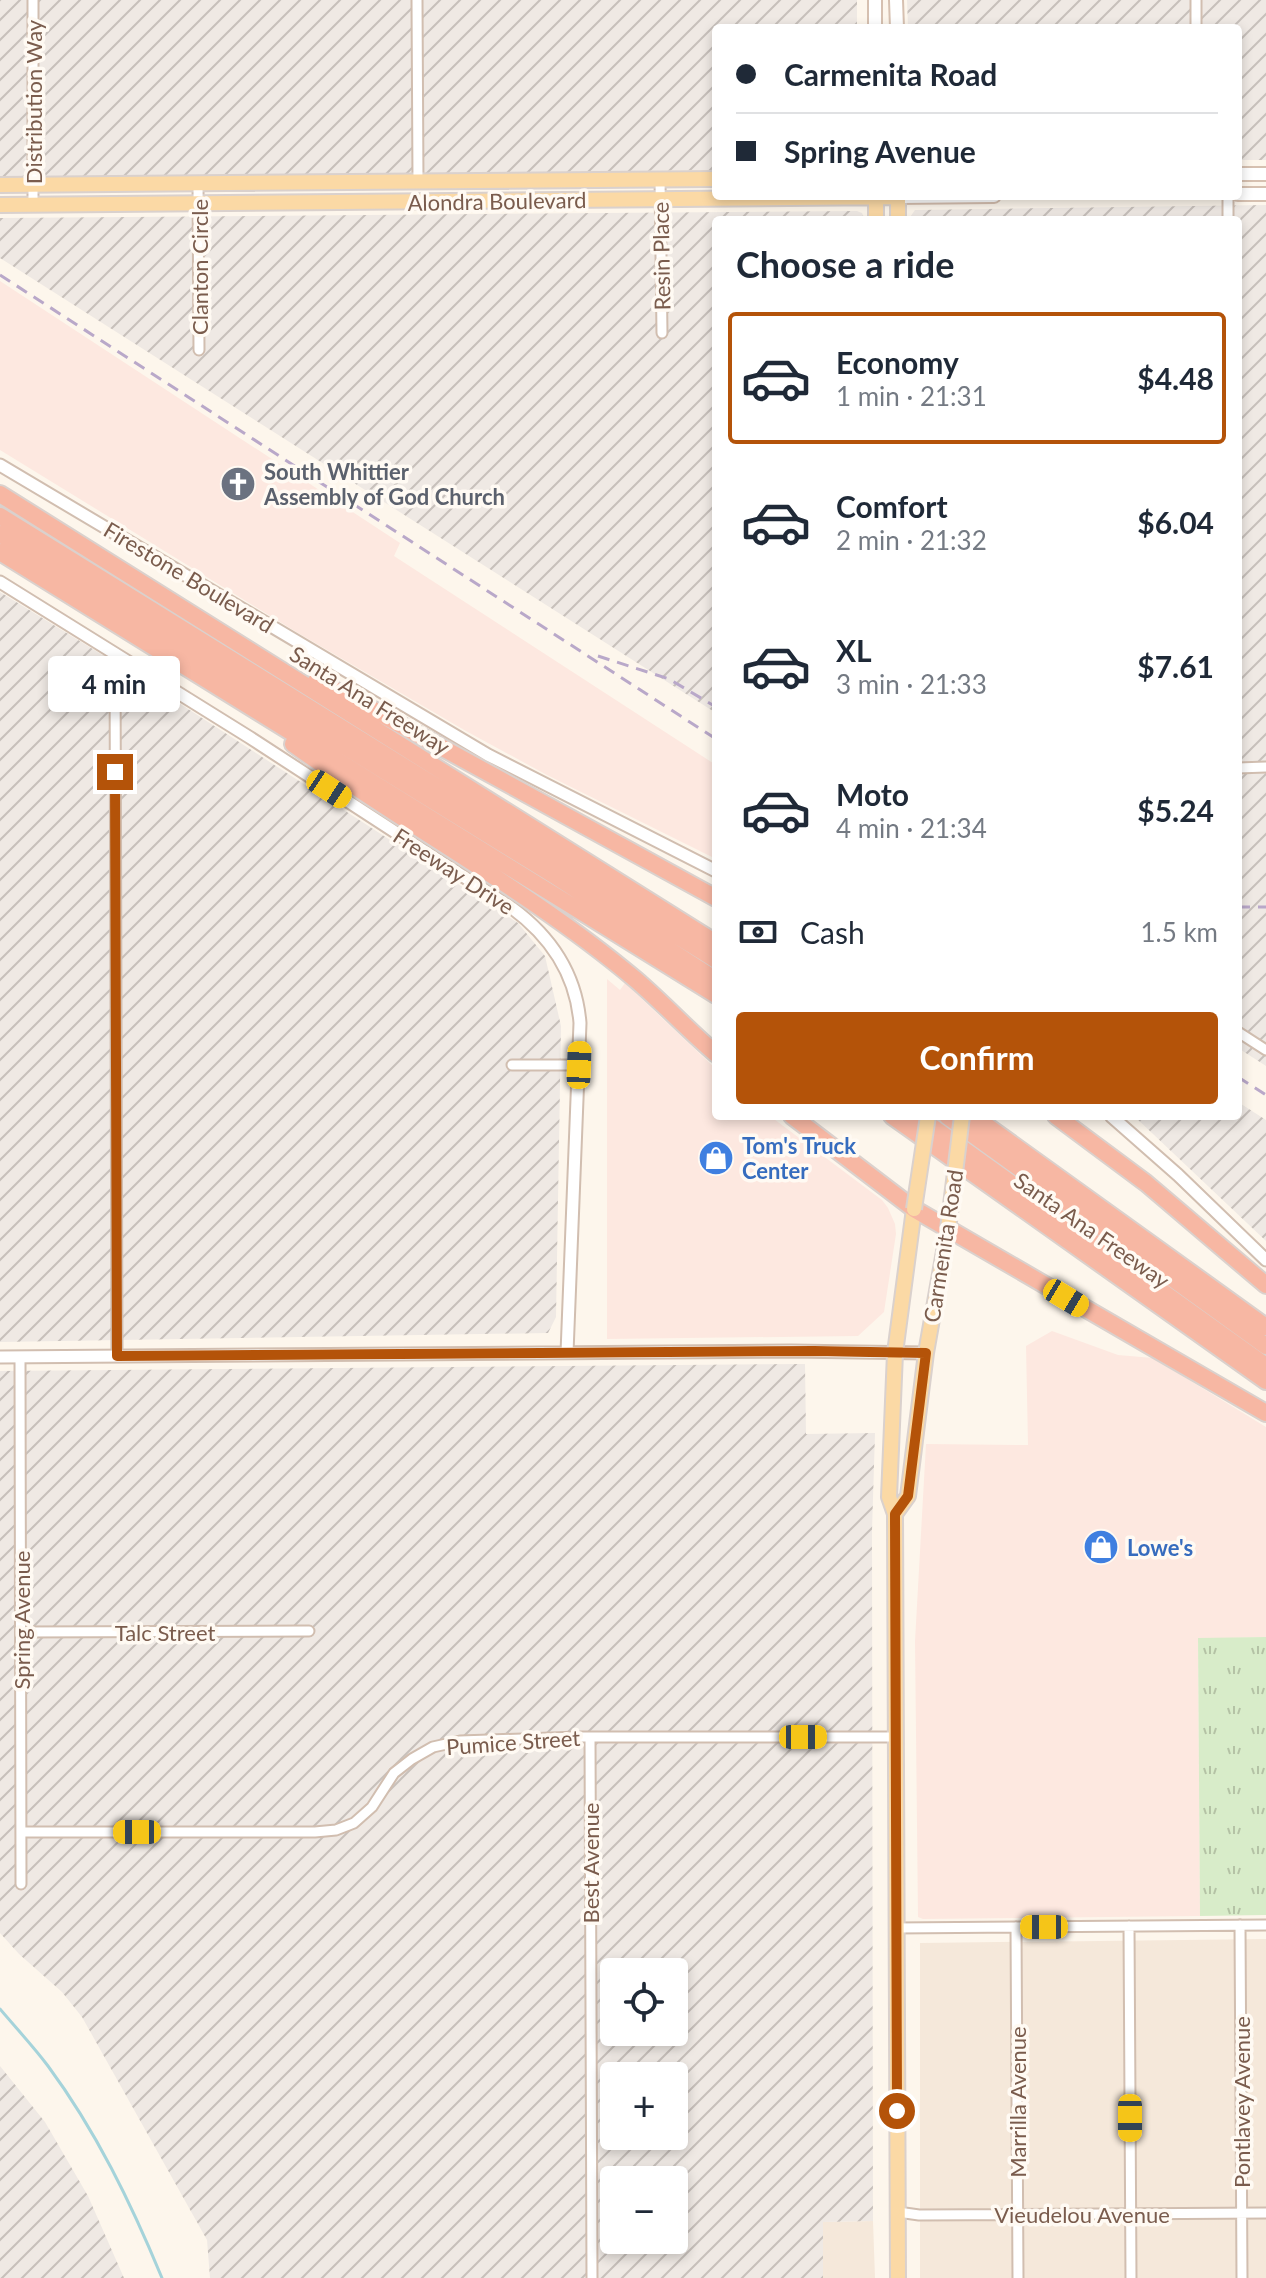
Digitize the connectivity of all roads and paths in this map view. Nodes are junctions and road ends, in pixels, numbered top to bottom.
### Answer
1 (33, 0) edge
2 (417, 0) edge
3 (875, 0) edge
4 (896, 0) edge
5 (1196, 0) edge
6 (875, 24) edge
7 (897, 24) edge
8 (1196, 24) edge
9 (1242, 174) edge
10 (1266, 174) edge
11 (660, 179) junction
12 (712, 179) edge
13 (482, 181) junction
14 (418, 182) junction
15 (198, 184) junction
16 (0, 185) edge
17 (33, 185) junction
18 (1242, 194) edge
19 (1266, 194) edge
20 (712, 198) edge
21 (660, 199) junction
22 (482, 201) junction
23 (199, 203) junction
24 (0, 205) edge
25 (33, 205) junction
26 (662, 333) dead end
27 (199, 350) dead end
28 (0, 465) edge
29 (0, 494) edge
30 (0, 516) edge
31 (0, 534) edge
32 (0, 552) edge
33 (0, 582) edge
34 (239, 644) junction
35 (115, 653) junction
36 (181, 664) junction
37 (1266, 767) edge
38 (1242, 768) edge
39 (712, 869) edge
40 (712, 896) edge
41 (712, 940) edge
42 (712, 958) edge
43 (712, 977) edge
44 (712, 993) edge
45 (1242, 1035) edge
46 (712, 1050) edge
47 (1266, 1050) edge
48 (512, 1065) dead end
49 (579, 1065) junction
50 (797, 1120) edge
51 (898, 1120) edge
52 (923, 1120) edge
53 (927, 1120) edge
54 (953, 1120) edge
55 (962, 1120) edge
56 (979, 1120) edge
57 (1061, 1120) edge
58 (1116, 1120) edge
59 (914, 1209) junction
60 (948, 1229) junction
61 (1266, 1260) edge
62 (1266, 1285) edge
63 (1266, 1327) edge
64 (1266, 1346) edge
65 (567, 1353) junction
66 (895, 1353) junction
67 (926, 1353) junction
68 (117, 1356) junction
69 (0, 1357) edge
70 (20, 1357) junction
71 (1266, 1366) edge
72 (1266, 1381) edge
73 (1266, 1413) edge
74 (895, 1514) junction
75 (309, 1631) dead end
76 (21, 1632) junction
77 (590, 1737) junction
78 (895, 1737) junction
79 (21, 1832) junction
80 (21, 1884) dead end
81 (1240, 1925) junction
82 (1266, 1925) edge
83 (1129, 1926) junction
84 (1016, 1927) junction
85 (896, 1928) junction
86 (898, 2212) junction
87 (1242, 2213) junction
88 (1266, 2213) edge
89 (1131, 2214) junction
90 (1018, 2215) junction
91 (592, 2278) edge
92 (898, 2278) edge
93 (1018, 2278) edge
94 (1131, 2278) edge
95 (1242, 2278) edge

1 - 17 street, Distribution Way
2 - 14 street
3 - 6 main road
4 - 7 main road
5 - 8 street
9 - 10 main road
11 - 12 main road, Alondra Boulevard
11 - 13 main road, Alondra Boulevard
11 - 21 street, Resin Place
13 - 14 main road, Alondra Boulevard
13 - 22 main road
14 - 15 main road, Alondra Boulevard
15 - 17 main road, Alondra Boulevard
15 - 23 street, Clanton Circle
16 - 17 main road, Alondra Boulevard
17 - 25 street, Distribution Way
18 - 19 main road
20 - 21 main road, Alondra Boulevard
21 - 22 main road, Alondra Boulevard
21 - 26 street, Resin Place
22 - 23 main road, Alondra Boulevard
23 - 25 main road, Alondra Boulevard
23 - 27 street, Clanton Circle
24 - 25 main road, Alondra Boulevard
28 - 39 street, Firestone Boulevard
29 - 34 highway, Santa Ana Freeway
30 - 42 highway
31 - 43 highway
32 - 36 highway
33 - 35 street, Freeway Drive
34 - 40 highway
34 - 41 highway, Santa Ana Freeway
35 - 49 street, Freeway Drive
35 - 68 street
36 - 44 highway
36 - 46 highway
37 - 38 street
45 - 47 street
48 - 49 street
49 - 65 street, Freeway Drive
50 - 59 highway
51 - 72 highway, Santa Ana Freeway
52 - 71 highway
53 - 59 main road, Carmenita Road, bridge
54 - 64 highway
55 - 60 main road, Carmenita Road, bridge
56 - 63 highway, Santa Ana Freeway
57 - 62 highway
58 - 61 street
59 - 60 highway
59 - 66 main road, Carmenita Road
60 - 67 main road, Carmenita Road
60 - 73 highway
65 - 66 street
65 - 68 street
66 - 67 street
66 - 74 main road, Carmenita Road
67 - 74 main road, Carmenita Road
68 - 70 street
69 - 70 street
70 - 76 street, Spring Avenue
74 - 78 main road, Carmenita Road
75 - 76 street, Talc Street
76 - 79 street, Spring Avenue
77 - 78 street, Pumice Street
77 - 79 street, Pumice Street
77 - 91 street, Best Avenue
78 - 85 main road, Carmenita Road
79 - 80 street, Spring Avenue
81 - 82 street
81 - 83 street
81 - 87 street, Pontlavey Avenue
83 - 84 street
83 - 89 street
84 - 85 street
84 - 90 street, Marrilla Avenue
85 - 86 main road, Carmenita Road
86 - 90 street, Vieudelou Avenue
86 - 92 main road, Carmenita Road
87 - 88 street, Vieudelou Avenue
87 - 89 street, Vieudelou Avenue
87 - 95 street, Pontlavey Avenue
89 - 90 street, Vieudelou Avenue
89 - 94 street
90 - 93 street, Marrilla Avenue

